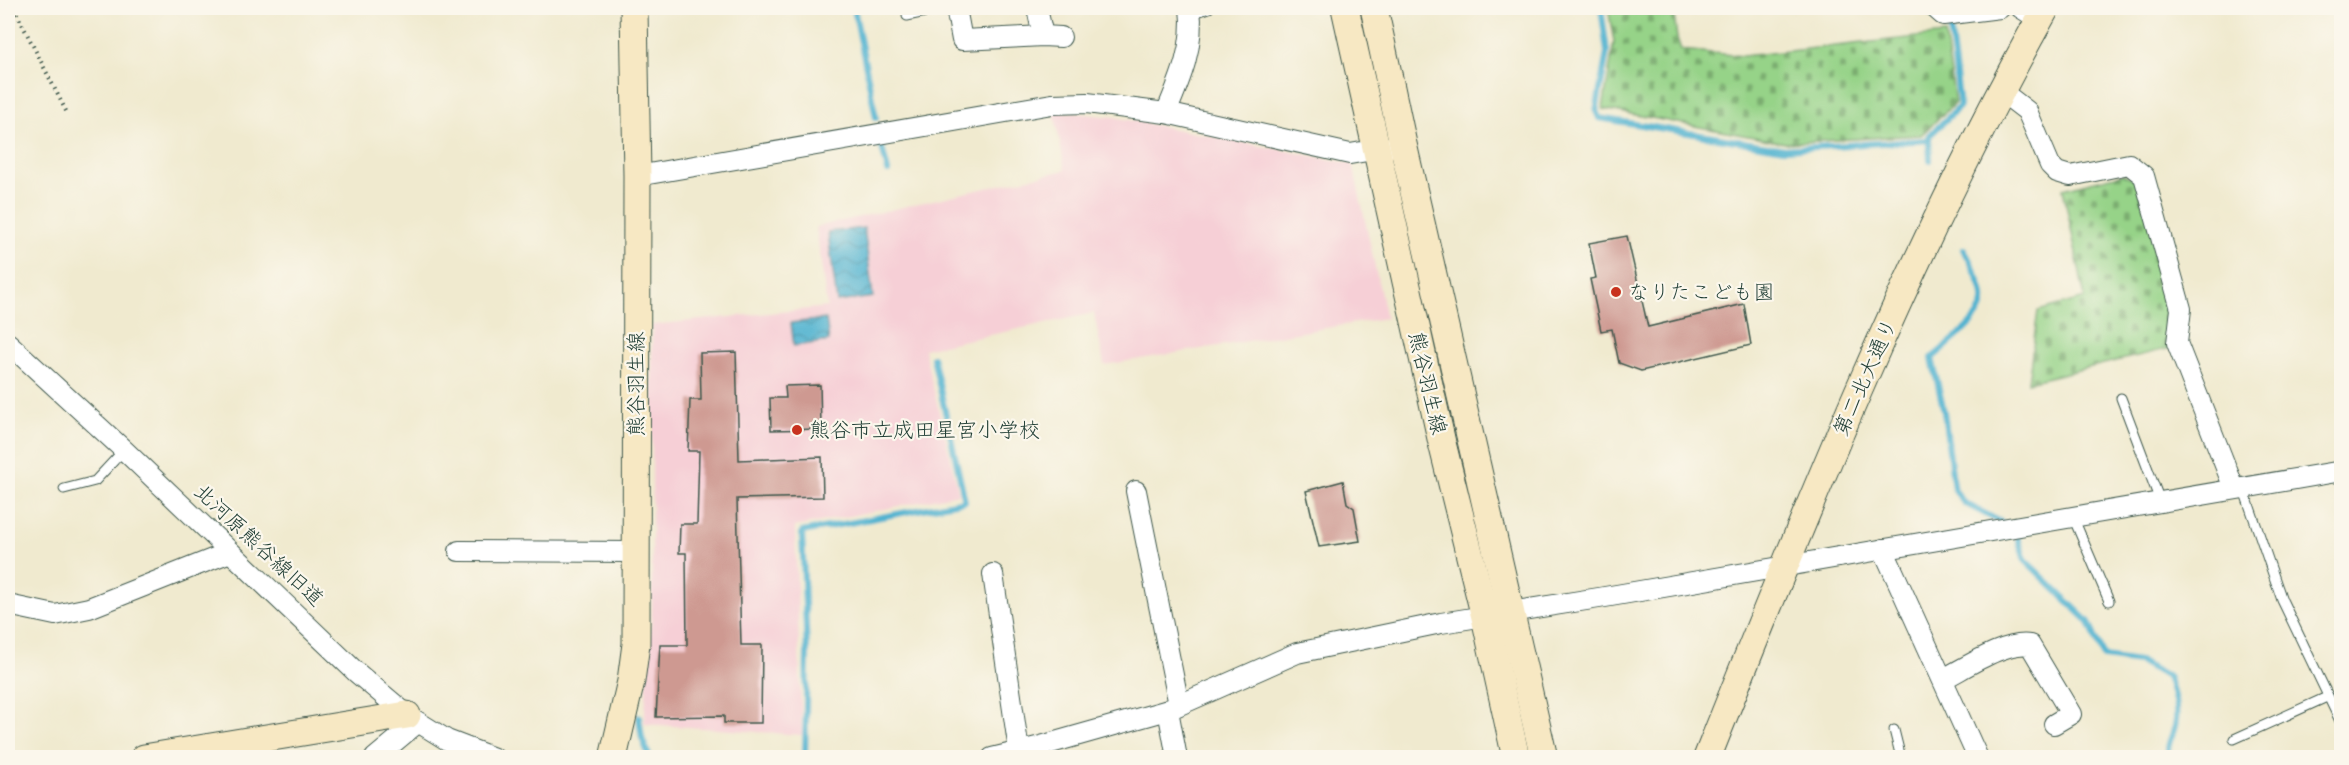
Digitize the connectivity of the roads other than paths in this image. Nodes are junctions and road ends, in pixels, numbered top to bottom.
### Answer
1 (634, 8) edge
2 (944, 8) edge
3 (956, 8) edge
4 (1037, 8) edge
5 (1345, 8) edge
6 (1374, 8) edge
7 (2000, 8) edge
8 (1197, 10) edge
9 (1944, 12) edge
10 (2036, 12) edge
11 (907, 16) dead end
12 (2001, 91) junction
13 (1166, 114) junction
14 (1403, 144) junction
15 (1376, 151) junction
16 (637, 176) junction
17 (8, 343) edge
18 (2121, 398) dead end
19 (124, 450) junction
20 (2342, 471) edge
21 (2239, 487) junction
22 (64, 489) dead end
23 (1136, 491) dead end
24 (2160, 501) junction
25 (2073, 516) junction
26 (1883, 549) junction
27 (459, 551) dead end
28 (230, 552) junction
29 (636, 552) junction
30 (1784, 565) junction
31 (993, 574) dead end
32 (2109, 600) dead end
33 (8, 605) edge
34 (1498, 614) junction
35 (1943, 680) junction
36 (2327, 697) junction
37 (1173, 708) junction
38 (412, 719) junction
39 (2054, 724) dead end
40 (2342, 725) edge
41 (1894, 730) dead end
42 (2234, 739) dead end
43 (224, 751) edge
44 (1032, 752) edge
45 (144, 758) edge
46 (375, 758) edge
47 (494, 758) edge
48 (614, 758) edge
49 (992, 758) edge
50 (1177, 758) edge
51 (1516, 758) edge
52 (1544, 758) edge
53 (1707, 758) edge
54 (1901, 758) edge
55 (1978, 758) edge

1 - 16 main road, 熊谷羽生線
2 - 11 lane
3 - 4 street
5 - 15 main road, 熊谷羽生線
6 - 14 main road, 熊谷羽生線
7 - 9 street
8 - 13 street
10 - 12 main road, 第二北大通り
12 - 21 street
12 - 30 main road, 第二北大通り
13 - 15 street
13 - 16 street
14 - 15 street
14 - 34 main road, 熊谷羽生線
15 - 34 main road, 熊谷羽生線
16 - 29 main road, 熊谷羽生線
17 - 19 street, 北河原熊谷線旧道
18 - 24 lane
19 - 22 lane
19 - 28 street, 北河原熊谷線旧道
20 - 21 street
21 - 24 street
21 - 36 lane
23 - 37 street
24 - 25 street
25 - 26 street
25 - 32 lane
26 - 30 street
26 - 35 street
27 - 29 street
28 - 33 street
28 - 38 street, 北河原熊谷線旧道
29 - 48 main road, 熊谷羽生線
30 - 34 street
30 - 53 main road, 第二北大通り
31 - 44 street
34 - 37 street
34 - 51 main road, 熊谷羽生線
34 - 52 main road, 熊谷羽生線
35 - 39 street
35 - 55 street
36 - 40 lane
36 - 42 lane
37 - 44 street
37 - 50 street
38 - 43 main road
38 - 46 street
38 - 47 street, 北河原熊谷線旧道
41 - 54 lane
43 - 45 main road
44 - 49 street

